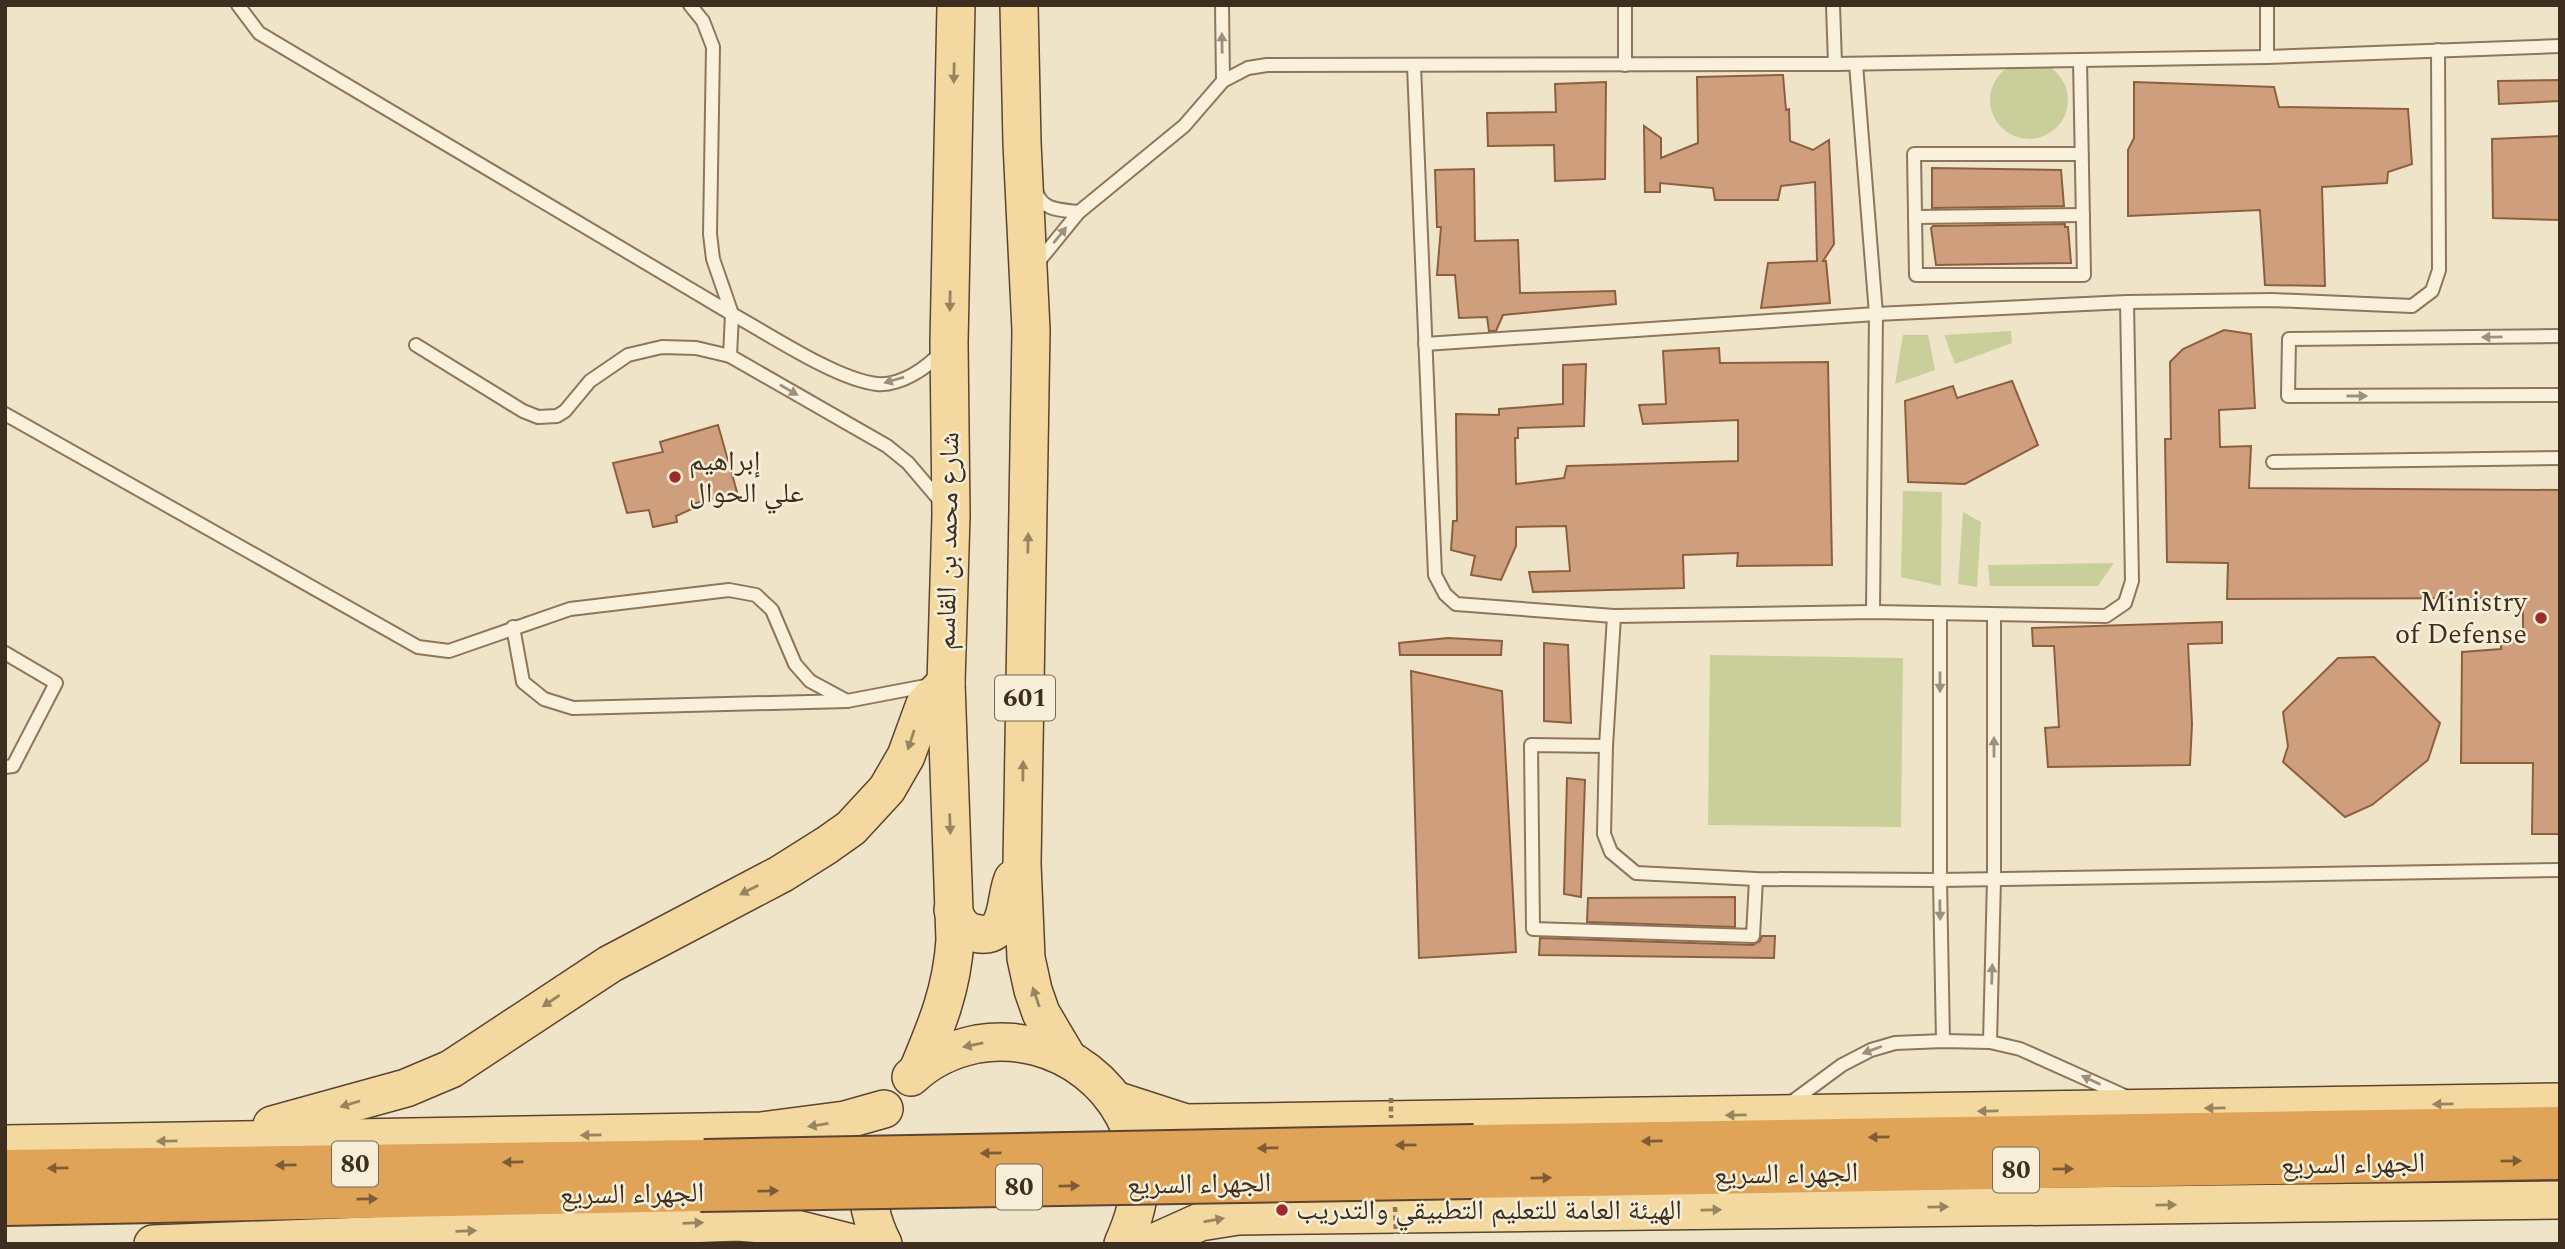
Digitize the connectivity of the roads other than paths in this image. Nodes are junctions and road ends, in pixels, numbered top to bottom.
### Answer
1 (238, 5) edge
2 (690, 5) edge
3 (956, 5) edge
4 (1019, 5) edge
5 (1222, 5) edge
6 (1625, 5) edge
7 (1833, 5) edge
8 (2267, 5) edge
9 (2560, 46) edge
10 (2438, 50) junction
11 (2267, 57) junction
12 (2080, 60) junction
13 (1835, 64) junction
14 (1856, 64) junction
15 (1625, 65) junction
16 (1414, 66) junction
17 (1223, 82) junction
18 (1022, 144) junction
19 (2082, 154) junction
20 (1079, 212) junction
21 (2083, 215) junction
22 (1915, 217) junction
23 (2127, 302) junction
24 (1031, 305) junction
25 (732, 314) junction
26 (1876, 314) junction
27 (2560, 336) edge
28 (949, 343) junction
29 (1425, 344) junction
30 (416, 345) dead end
31 (730, 356) junction
32 (2560, 396) edge
33 (5, 414) edge
34 (2560, 458) edge
35 (2273, 462) dead end
36 (951, 515) junction
37 (1873, 612) junction
38 (1940, 614) junction
39 (1994, 615) junction
40 (1614, 616) junction
41 (513, 627) junction
42 (5, 653) edge
43 (946, 683) junction
44 (847, 701) junction
45 (1606, 746) junction
46 (5, 767) edge
47 (1022, 864) junction
48 (2560, 870) edge
49 (1756, 879) junction
50 (1940, 880) junction
51 (1994, 880) junction
52 (953, 910) junction
53 (1943, 1041) junction
54 (1990, 1042) junction
55 (1067, 1057) junction
56 (918, 1070) junction
57 (2546, 1095) edge
58 (1115, 1100) junction
59 (2153, 1108) junction
60 (884, 1109) junction
61 (1777, 1114) junction
62 (2560, 1126) edge
63 (226, 1140) junction
64 (5, 1144) edge
65 (2560, 1160) edge
66 (5, 1169) edge
67 (2560, 1200) edge
68 (5, 1206) edge
69 (153, 1244) edge
70 (855, 1244) edge
71 (883, 1244) edge
72 (1123, 1244) edge
73 (1151, 1244) edge

1 - 25 lane
2 - 25 lane
3 -> 28 main road, شارع محمد بن القاسم / 601
4 - 18 main road, 601
17 -> 5 lane
6 - 15 lane
7 - 13 lane
8 - 11 lane
9 - 10 lane
10 - 11 lane
10 - 23 lane
11 - 12 lane
12 - 14 lane
12 - 19 lane
13 - 14 lane
13 - 15 lane
14 - 26 lane
15 - 16 lane
16 - 17 lane
16 - 29 lane
17 - 20 lane
18 - 20 lane
18 - 24 main road, 601
19 - 21 lane
19 - 22 lane
24 -> 20 lane
21 - 22 lane
21 - 22 lane
23 - 26 lane
23 - 39 lane
47 -> 24 main road, 601
28 -> 25 lane
25 - 31 lane
26 - 29 lane
26 - 37 lane
27 -> 32 lane
28 - 36 main road, شارع محمد بن القاسم / 601
29 - 40 lane
30 - 31 lane
31 -> 36 lane
33 - 41 lane
34 - 35 lane
36 - 43 main road, شارع محمد بن القاسم / 601
37 - 38 lane
37 - 40 lane
38 - 39 lane
38 -> 50 lane
51 -> 39 lane
40 - 45 lane
41 - 44 lane
41 - 44 lane
42 - 46 lane
43 - 44 lane
43 -> 52 main road, شارع محمد بن القاسم / 601
43 -> 63 main road
45 - 49 lane
45 - 49 lane
47 - 52 main road
55 -> 47 main road, 601
48 - 51 lane
49 - 50 lane
50 - 51 lane
50 -> 53 lane
54 -> 51 lane
52 - 56 main road, شارع محمد بن القاسم / 601
53 - 54 lane
53 -> 61 lane
59 -> 54 lane
55 -> 56 main road, 601
55 - 58 main road, 601
56 - 60 main road, 601
57 -> 59 main road, الجهراء السريع
61 -> 58 main road, الجهراء السريع
58 - 72 main road, 601
59 -> 61 main road, الجهراء السريع
60 -> 63 main road
60 - 71 main road, 601
62 -> 66 highway, الجهراء السريع / 80, bridge
63 -> 64 main road
68 -> 65 highway, الجهراء السريع / 80, bridge
73 -> 67 main road, الجهراء السريع
69 -> 70 main road, الجهراء السريع

